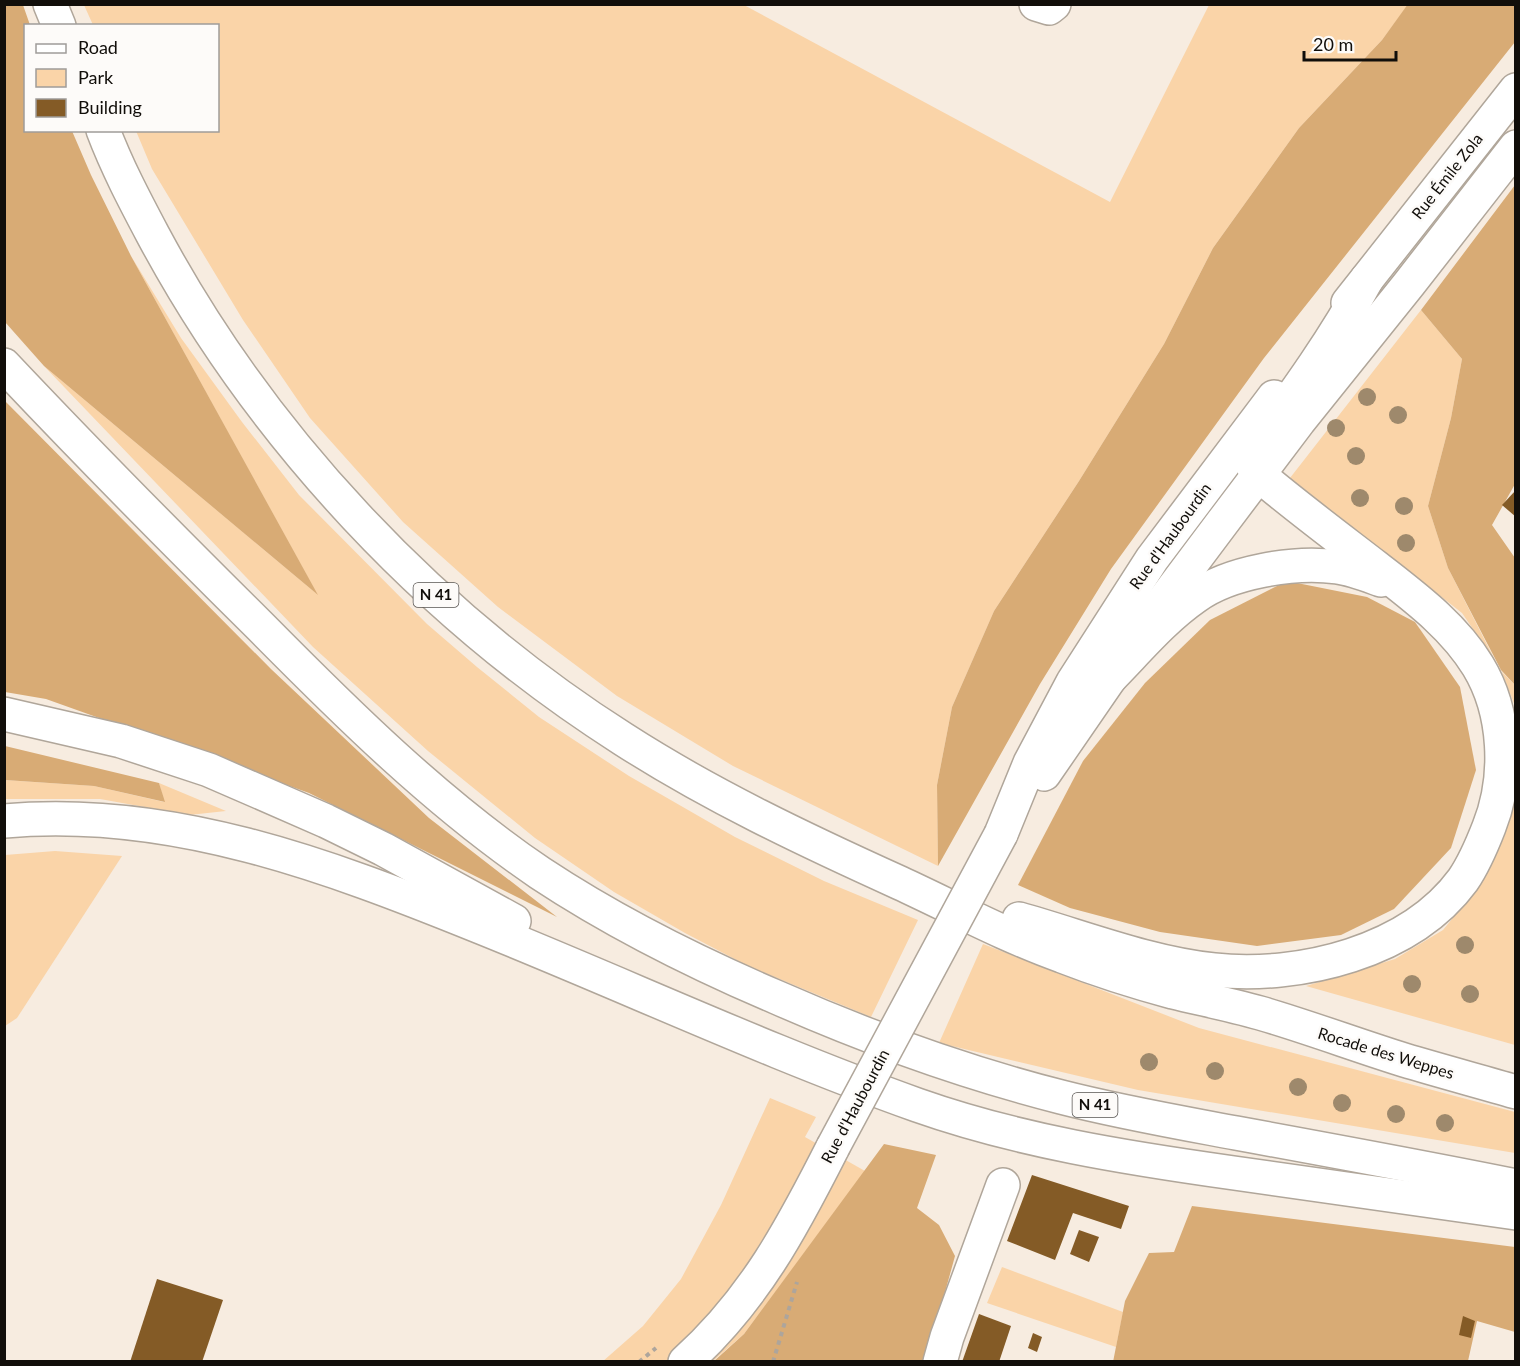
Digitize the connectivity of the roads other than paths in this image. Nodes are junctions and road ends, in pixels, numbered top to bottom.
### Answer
1 (50, 4) edge
2 (65, 4) edge
3 (1036, 4) edge
4 (1054, 4) edge
5 (58, 24) edge
6 (70, 24) edge
7 (1515, 90) edge
8 (104, 132) edge
9 (1515, 147) edge
10 (1373, 271) junction
11 (4, 365) edge
12 (1258, 475) junction
13 (1420, 601) junction
14 (1108, 680) junction
15 (4, 714) edge
16 (4, 821) edge
17 (1001, 834) junction
18 (925, 895) junction
19 (649, 997) junction
20 (1515, 1092) edge
21 (1003, 1185) dead end
22 (1515, 1186) edge
23 (1515, 1212) edge
24 (685, 1362) edge
25 (940, 1362) edge

1 - 5 main road
2 - 6 main road
3 - 4 main road
7 - 10 main road, Rue Émile Zola
8 - 18 main road, N 41
9 - 12 main road, Rue d'Haubourdin
10 - 12 main road
10 - 17 main road, Rue d'Haubourdin
11 - 22 main road, N 41
12 - 13 main road
12 - 14 main road, Rue d'Haubourdin
13 - 14 main road
13 - 18 main road
14 - 17 main road, Rue d'Haubourdin
15 - 19 main road
16 - 19 main road
17 - 24 main road, Rue d'Haubourdin, bridge
18 - 20 main road, Rocade des Weppes / N 41
19 - 23 main road
21 - 25 main road

